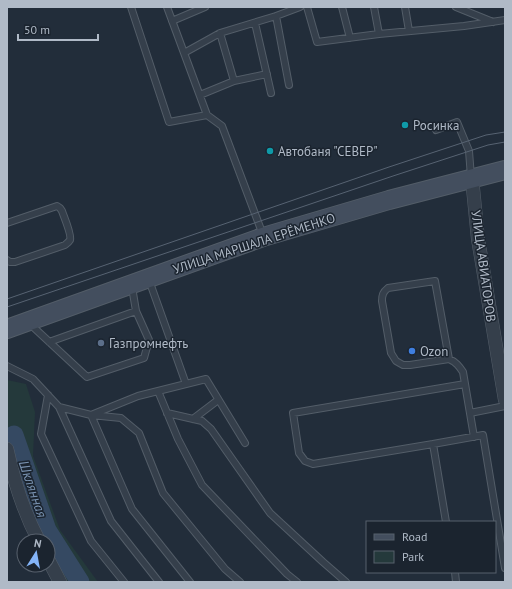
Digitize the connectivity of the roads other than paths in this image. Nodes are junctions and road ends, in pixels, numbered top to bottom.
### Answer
1 (131, 7) edge
2 (167, 7) edge
3 (205, 7) edge
4 (300, 7) edge
5 (307, 7) edge
6 (342, 7) edge
7 (374, 7) edge
8 (405, 7) edge
9 (456, 7) edge
10 (276, 16) junction
11 (505, 20) edge
12 (172, 21) junction
13 (494, 22) junction
14 (255, 23) junction
15 (409, 31) junction
16 (220, 33) junction
17 (379, 34) junction
18 (350, 38) junction
19 (184, 53) junction
20 (267, 74) junction
21 (234, 81) junction
22 (289, 85) dead end
23 (271, 93) dead end
24 (200, 94) junction
25 (207, 115) junction
26 (436, 130) dead end
27 (505, 170) edge
28 (472, 178) junction
29 (7, 223) edge
30 (263, 237) junction
31 (7, 260) edge
32 (148, 278) junction
33 (132, 284) junction
34 (136, 311) junction
35 (27, 322) junction
36 (7, 329) edge
37 (49, 342) junction
38 (449, 359) junction
39 (7, 366) edge
40 (186, 384) junction
41 (465, 384) junction
42 (504, 385) edge
43 (158, 391) junction
44 (48, 395) junction
45 (218, 400) junction
46 (505, 400) edge
47 (505, 406) edge
48 (59, 407) junction
49 (167, 413) junction
50 (470, 413) junction
51 (91, 415) junction
52 (193, 419) junction
53 (474, 437) junction
54 (245, 443) dead end
55 (433, 444) junction
56 (7, 449) edge
57 (446, 521) edge
58 (34, 533) edge
59 (504, 551) edge
60 (505, 568) edge
61 (55, 573) edge
62 (60, 582) edge
63 (124, 582) edge
64 (159, 582) edge
65 (190, 582) edge
66 (240, 582) edge
67 (297, 582) edge
68 (346, 582) edge

1 - 25 lane
2 - 12 lane
3 - 12 lane
4 - 10 lane
5 - 18 lane
6 - 18 lane
7 - 17 lane
8 - 15 lane
9 - 13 lane
10 - 14 lane
10 - 22 lane
11 - 13 lane
12 - 19 lane
13 - 15 lane
14 - 16 lane
14 - 20 lane
15 - 17 lane
16 - 19 lane
16 - 21 lane
17 - 18 lane
19 - 24 lane
20 - 21 lane
20 - 23 lane
21 - 24 lane
24 - 25 lane
25 - 30 lane
26 - 28 lane
27 - 28 main road, УЛИЦА МАРШАЛА ЕРЁМЕНКО
28 - 30 main road, УЛИЦА МАРШАЛА ЕРЁМЕНКО
28 - 42 street, УЛИЦА АВИАТОРОВ
29 - 31 lane
30 - 32 main road, УЛИЦА МАРШАЛА ЕРЁМЕНКО
32 - 33 main road, УЛИЦА МАРШАЛА ЕРЁМЕНКО
32 - 40 lane
33 - 34 lane
33 - 35 main road, УЛИЦА МАРШАЛА ЕРЁМЕНКО
34 - 37 lane
34 - 37 lane
35 - 36 main road, УЛИЦА МАРШАЛА ЕРЁМЕНКО
35 - 37 lane
38 - 38 lane
38 - 41 lane
39 - 44 lane
40 - 43 lane
40 - 45 lane
41 - 50 lane
41 - 55 lane
42 - 46 street, УЛИЦА АВИАТОРОВ
43 - 49 lane
43 - 51 lane
44 - 48 lane
44 - 63 lane
45 - 52 lane
45 - 54 lane
47 - 50 lane
48 - 51 lane
48 - 64 lane
49 - 52 lane
49 - 67 lane
50 - 53 lane
51 - 65 lane
51 - 66 lane
52 - 68 lane
53 - 55 lane
53 - 59 lane
55 - 57 lane
56 - 58 street
59 - 60 lane
61 - 62 street

